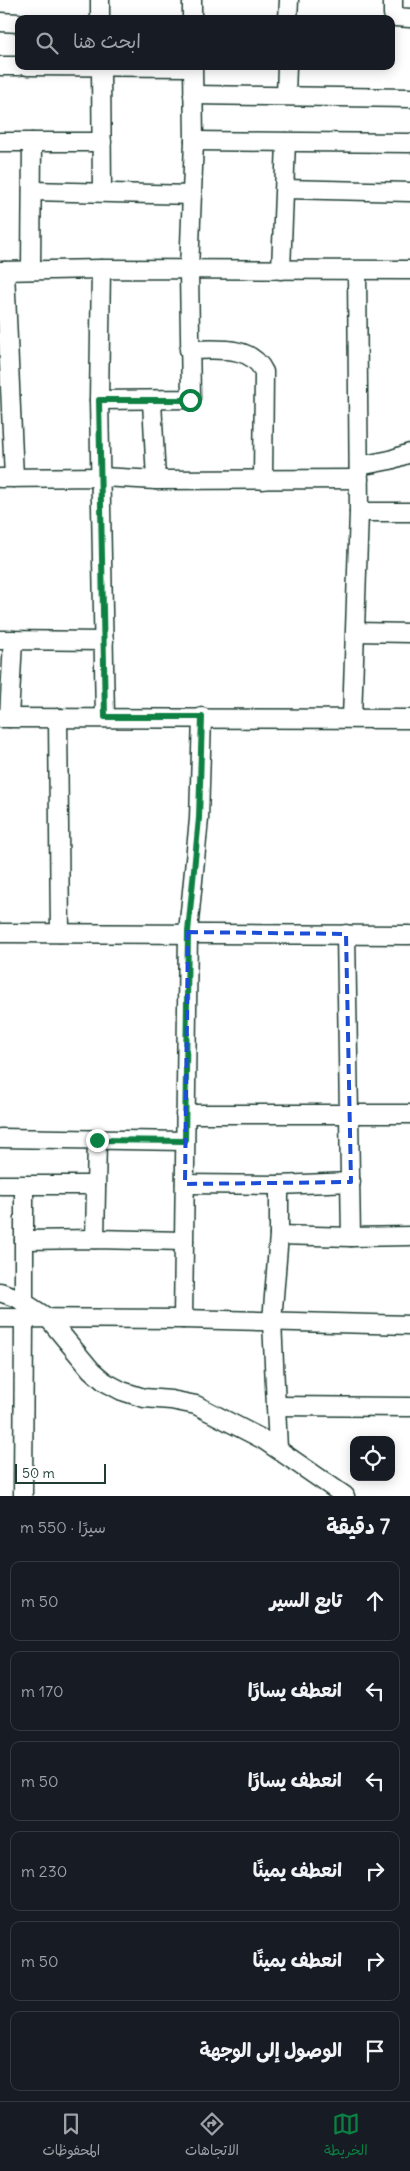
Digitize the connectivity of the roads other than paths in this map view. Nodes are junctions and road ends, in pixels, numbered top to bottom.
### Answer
1 (100, 0) edge
2 (192, 0) edge
3 (289, 0) edge
4 (393, 0) edge
5 (100, 15) edge
6 (192, 15) edge
7 (288, 15) edge
8 (394, 15) edge
9 (395, 17) edge
10 (410, 18) edge
11 (0, 22) edge
12 (15, 22) edge
13 (0, 66) edge
14 (15, 66) edge
15 (101, 70) edge
16 (193, 70) edge
17 (287, 70) edge
18 (193, 94) junction
19 (286, 95) junction
20 (410, 98) edge
21 (0, 142) edge
22 (32, 142) junction
23 (102, 142) junction
24 (194, 142) junction
25 (286, 142) junction
26 (410, 143) edge
27 (284, 189) junction
28 (32, 192) junction
29 (102, 192) junction
30 (410, 192) edge
31 (192, 195) junction
32 (101, 269) junction
33 (30, 270) junction
34 (281, 270) junction
35 (357, 270) junction
36 (410, 270) edge
37 (2, 271) edge
38 (189, 271) junction
39 (189, 350) junction
40 (99, 400) junction
41 (152, 400) junction
42 (5, 402) edge
43 (410, 453) edge
44 (359, 473) junction
45 (102, 477) junction
46 (7, 478) edge
47 (156, 480) junction
48 (263, 480) junction
49 (359, 512) junction
50 (410, 512) edge
51 (356, 632) junction
52 (410, 634) edge
53 (6, 640) edge
54 (104, 641) junction
55 (105, 717) junction
56 (202, 717) junction
57 (5, 718) edge
58 (58, 718) junction
59 (352, 718) junction
60 (410, 719) edge
61 (188, 932) junction
62 (0, 933) edge
63 (60, 933) junction
64 (346, 934) junction
65 (410, 935) edge
66 (185, 1114) junction
67 (350, 1114) junction
68 (410, 1114) edge
69 (0, 1138) edge
70 (97, 1140) junction
71 (185, 1141) junction
72 (351, 1182) junction
73 (96, 1184) junction
74 (185, 1184) junction
75 (0, 1185) edge
76 (279, 1185) junction
77 (24, 1186) junction
78 (279, 1235) junction
79 (410, 1236) edge
80 (351, 1237) junction
81 (95, 1239) junction
82 (24, 1240) junction
83 (184, 1241) junction
84 (0, 1292) edge
85 (24, 1310) junction
86 (0, 1318) edge
87 (48, 1318) junction
88 (183, 1319) junction
89 (272, 1321) junction
90 (410, 1325) edge
91 (276, 1406) junction
92 (410, 1407) edge
93 (278, 1449) junction
94 (23, 1496) edge
95 (345, 1496) edge

1 - 5 street
2 - 6 street
3 - 7 street
4 - 8 street
9 - 10 street
11 - 12 street
13 - 14 street
15 - 23 street
16 - 18 street
17 - 19 street
18 - 19 street
18 - 24 street
19 - 20 street
21 - 22 street
22 - 23 street
22 - 28 street
23 - 29 street
24 - 25 street
24 - 31 street
25 - 26 street
25 - 27 street
27 - 30 street
27 - 34 street
28 - 29 street
28 - 33 street
29 - 31 street
31 - 38 street
32 - 33 street
32 - 38 street
32 - 40 street
33 - 37 street
34 - 35 street
34 - 38 street
35 - 36 street
35 - 44 street
37 - 42 street
38 - 39 street
39 - 41 street
39 - 48 street
40 - 41 street
40 - 45 street
41 - 47 street
42 - 46 street
43 - 44 street
44 - 48 street
44 - 49 street
45 - 46 street
45 - 47 street
45 - 54 street
47 - 48 street
49 - 50 street
49 - 51 street
51 - 52 street
51 - 59 street
53 - 54 street
53 - 57 street
54 - 55 street
55 - 56 street
55 - 58 street
56 - 59 street
56 - 61 street
57 - 58 street
58 - 63 street
59 - 60 street
61 - 63 street
61 - 64 street
61 - 66 street
62 - 63 street
64 - 65 street
64 - 67 street
66 - 67 street
66 - 71 street
67 - 68 street
67 - 72 street
69 - 70 street
70 - 71 street
70 - 73 street
71 - 74 street
72 - 76 street
72 - 80 street
73 - 77 street
73 - 81 street
74 - 76 street
74 - 83 street
75 - 77 street
76 - 78 street
77 - 82 street
78 - 80 street
78 - 89 street
79 - 80 street
81 - 82 street
81 - 83 street
82 - 85 street
83 - 88 street
84 - 85 street
85 - 86 street
85 - 87 street
85 - 94 street
87 - 88 street
87 - 93 street
88 - 89 street
89 - 90 street
89 - 91 street
91 - 92 street
91 - 93 street
93 - 95 street

